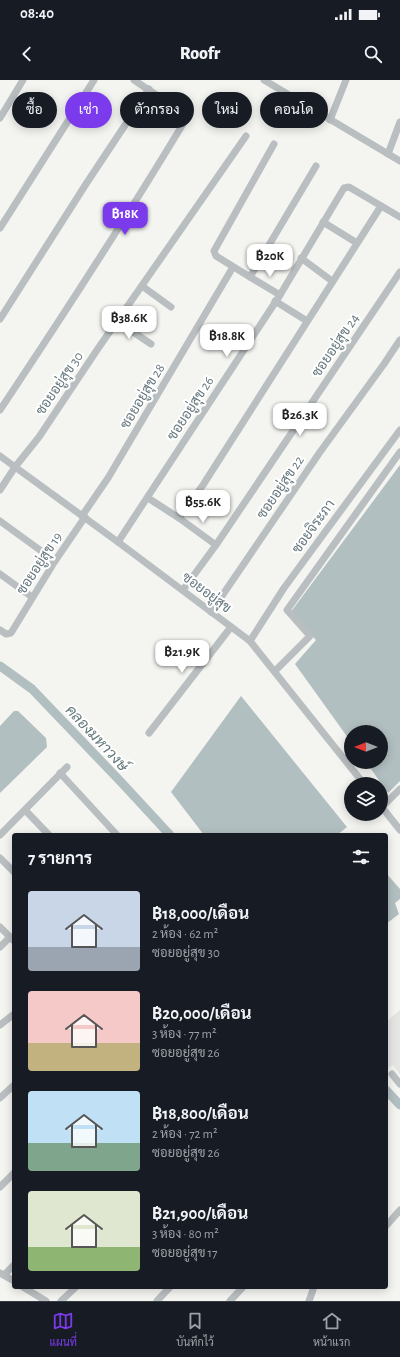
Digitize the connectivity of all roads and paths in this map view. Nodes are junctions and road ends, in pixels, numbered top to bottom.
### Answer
1 (23, 80) edge
2 (94, 80) edge
3 (134, 80) edge
4 (264, 80) edge
5 (346, 80) edge
6 (276, 83) edge
7 (149, 89) junction
8 (0, 118) edge
9 (330, 120) junction
10 (400, 122) edge
11 (246, 136) dead end
12 (274, 144) dead end
13 (388, 154) junction
14 (400, 161) edge
15 (316, 166) dead end
16 (381, 206) junction
17 (400, 217) edge
18 (323, 222) junction
19 (0, 228) edge
20 (357, 243) junction
21 (301, 258) junction
22 (233, 267) junction
23 (400, 272) edge
24 (250, 277) junction
25 (332, 281) junction
26 (142, 286) junction
27 (278, 298) junction
28 (171, 308) dead end
29 (0, 319) edge
30 (117, 321) junction
31 (307, 321) junction
32 (400, 340) edge
33 (151, 344) dead end
34 (0, 410) edge
35 (400, 430) edge
36 (400, 452) edge
37 (0, 456) edge
38 (15, 467) junction
39 (0, 490) edge
40 (148, 498) junction
41 (84, 516) junction
42 (179, 518) junction
43 (0, 521) edge
44 (118, 542) junction
45 (216, 545) junction
46 (55, 561) junction
47 (0, 574) edge
48 (183, 590) junction
49 (32, 597) junction
50 (212, 612) junction
51 (231, 627) junction
52 (0, 630) edge
53 (250, 640) junction
54 (275, 671) junction
55 (149, 733) dead end
56 (67, 767) dead end
57 (60, 773) junction
58 (358, 777) edge
59 (400, 789) edge
60 (388, 800) edge
61 (24, 810) junction
62 (388, 815) edge
63 (400, 830) edge
64 (47, 833) edge
65 (115, 833) edge
66 (0, 835) edge
67 (0, 858) edge
68 (12, 870) edge
69 (0, 927) edge
70 (12, 939) edge
71 (0, 946) edge
72 (12, 1016) edge
73 (0, 1025) edge
74 (392, 1074) dead end
75 (400, 1084) edge
76 (12, 1087) edge
77 (0, 1098) edge
78 (12, 1175) edge
79 (0, 1187) edge
80 (400, 1210) edge
81 (388, 1224) edge
82 (12, 1266) edge
83 (2, 1274) edge
84 (12, 1280) edge
85 (26, 1289) edge
86 (74, 1289) edge
87 (168, 1289) edge
88 (241, 1289) edge
89 (313, 1289) edge
90 (46, 1301) edge
91 (61, 1301) edge
92 (157, 1301) edge
93 (230, 1301) edge
94 (309, 1301) edge

1 - 8 street
2 - 19 street
3 - 7 street
4 - 6 street
5 - 9 street
6 - 9 street
7 - 29 street
7 - 34 street
9 - 13 street
10 - 13 street
11 - 26 street, ซอยอยู่สุข 30
12 - 22 street
13 - 14 street
15 - 24 street
16 - 17 street
16 - 18 street, ซอยอยู่สุข 26
16 - 20 street
18 - 20 street
18 - 21 street, ซอยอยู่สุข 26
20 - 25 street
21 - 25 street
21 - 27 street, ซอยอยู่สุข 26
22 - 24 street
22 - 41 street, ซอยอยู่สุข 28
23 - 45 street, ซอยอยู่สุข 24
24 - 27 street
25 - 31 street
26 - 28 street
26 - 30 street, ซอยอยู่สุข 30
27 - 31 street
27 - 40 street, ซอยอยู่สุข 26
30 - 33 street
30 - 38 street, ซอยอยู่สุข 30
31 - 42 street
32 - 50 street, ซอยอยู่สุข 22
35 - 53 street, ซอยจิระภา
36 - 54 street
37 - 38 street, ซอยอยู่สุข
38 - 39 street, ซอยอยู่สุข 30
38 - 41 street, ซอยอยู่สุข
40 - 42 street
40 - 44 street, ซอยอยู่สุข 26
41 - 44 street, ซอยอยู่สุข
41 - 46 street, ซอยอยู่สุข 19
42 - 45 street
43 - 46 street
44 - 48 street, ซอยอยู่สุข
45 - 48 street, ซอยอยู่สุข 24
46 - 49 street, ซอยอยู่สุข 19
47 - 49 street
48 - 50 street, ซอยอยู่สุข
49 - 52 street, ซอยอยู่สุข 19
50 - 51 street, ซอยอยู่สุข
51 - 53 street, ซอยอยู่สุข
51 - 55 street
53 - 54 street, ซอยอยู่สุข
54 - 58 street, ซอยอยู่สุข
56 - 57 street
57 - 61 street
57 - 65 street
59 - 60 street
61 - 64 street
61 - 66 street
62 - 63 street
67 - 68 street
69 - 70 street
70 - 71 street
72 - 73 street
74 - 75 street
76 - 77 street
78 - 79 street
80 - 81 street
82 - 83 street
83 - 84 street
85 - 90 street
86 - 91 street
87 - 92 street
88 - 93 street
89 - 94 street

